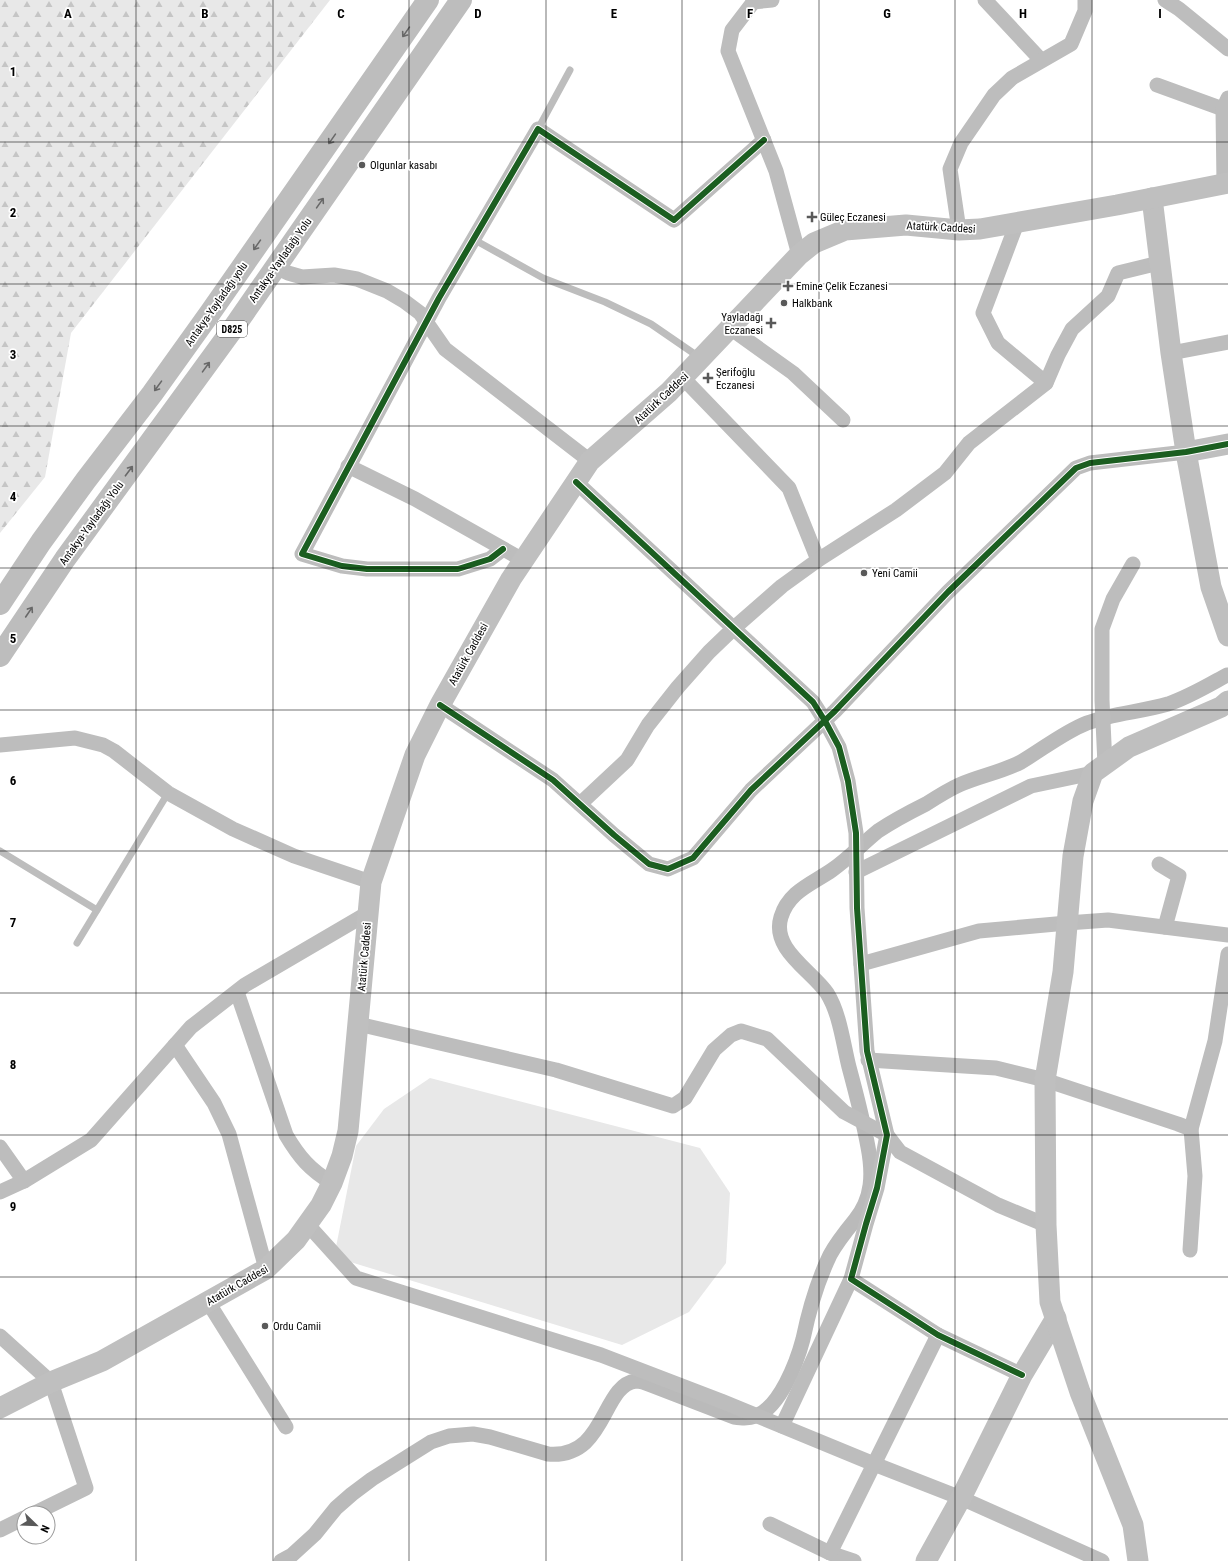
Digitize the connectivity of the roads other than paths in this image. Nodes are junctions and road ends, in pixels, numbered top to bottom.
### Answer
1 (428, 0) edge
2 (461, 0) edge
3 (772, 0) edge
4 (986, 0) edge
5 (1085, 0) edge
6 (1166, 0) edge
7 (754, 1) edge
8 (1228, 49) edge
9 (1041, 60) junction
10 (570, 70) dead end
11 (1157, 84) dead end
12 (1225, 103) edge
13 (538, 129) junction
14 (764, 140) junction
15 (1226, 183) edge
16 (1152, 198) junction
17 (1018, 223) junction
18 (960, 230) junction
19 (473, 239) junction
20 (799, 255) junction
21 (1159, 263) junction
22 (275, 267) junction
23 (426, 323) junction
24 (730, 328) junction
25 (1228, 342) edge
26 (1171, 353) junction
27 (702, 358) junction
28 (683, 378) junction
29 (1046, 383) junction
30 (843, 420) dead end
31 (1228, 444) edge
32 (1186, 452) junction
33 (590, 461) junction
34 (348, 466) junction
35 (576, 482) junction
36 (41, 542) junction
37 (503, 549) junction
38 (523, 560) junction
39 (818, 560) junction
40 (1133, 564) dead end
41 (0, 595) edge
42 (0, 604) edge
43 (734, 628) junction
44 (1228, 636) edge
45 (0, 656) edge
46 (440, 705) junction
47 (1226, 707) edge
48 (825, 721) junction
49 (0, 745) edge
50 (1099, 769) junction
51 (168, 793) junction
52 (580, 804) junction
53 (0, 851) edge
54 (1159, 864) dead end
55 (856, 866) junction
56 (371, 882) junction
57 (97, 910) junction
58 (368, 913) junction
59 (1067, 922) junction
60 (1166, 927) junction
61 (1228, 935) edge
62 (77, 943) dead end
63 (1228, 954) edge
64 (861, 964) junction
65 (237, 992) junction
66 (358, 1024) junction
67 (175, 1045) junction
68 (868, 1060) junction
69 (1045, 1080) junction
70 (1192, 1129) junction
71 (887, 1135) junction
72 (0, 1147) edge
73 (24, 1180) junction
74 (332, 1183) junction
75 (0, 1192) edge
76 (308, 1225) junction
77 (1046, 1225) junction
78 (1190, 1250) dead end
79 (266, 1269) junction
80 (851, 1279) junction
81 (208, 1302) junction
82 (1056, 1318) junction
83 (938, 1335) junction
84 (0, 1336) edge
85 (1022, 1375) junction
86 (51, 1382) junction
87 (0, 1408) edge
88 (782, 1426) junction
89 (286, 1427) dead end
90 (874, 1464) junction
91 (961, 1498) junction
92 (51, 1505) edge
93 (16, 1522) edge
94 (770, 1524) dead end
95 (0, 1530) edge
96 (830, 1553) junction
97 (854, 1561) edge
98 (926, 1561) edge
99 (1100, 1561) edge
100 (1138, 1561) edge

1 -> 36 highway, Antakya-Yayladağı yolu / D825
22 -> 2 highway, Antakya-Yayladağı Yolu / D825
3 - 7 street
4 - 9 street
5 - 9 street
6 - 8 street
7 - 14 street
9 - 18 street
10 - 13 lane
11 - 12 street
12 - 15 street
13 - 14 street
13 - 19 street
14 - 20 street
15 - 16 main road, Atatürk Caddesi
16 - 17 main road, Atatürk Caddesi
16 - 21 main road
17 - 18 main road, Atatürk Caddesi
17 - 29 street
18 - 20 main road, Atatürk Caddesi
19 - 23 street
19 - 27 lane
20 - 24 main road, Atatürk Caddesi
21 - 26 main road
21 - 29 street
22 - 23 street
45 -> 22 highway, Antakya-Yayladağı Yolu / D825
23 - 33 street
23 - 34 street
24 - 27 main road, Atatürk Caddesi
24 - 30 street
25 - 26 street
26 - 32 main road
27 - 28 main road, Atatürk Caddesi
28 - 33 main road, Atatürk Caddesi
28 - 39 street
29 - 39 street
31 - 32 main road
32 - 44 main road
32 - 48 street
33 - 35 main road, Atatürk Caddesi
34 - 37 street
34 - 37 street
35 - 38 main road, Atatürk Caddesi
35 - 43 street
36 - 41 street
36 - 42 highway, Antakya-Yayladağı yolu / D825
37 - 38 street
38 - 46 main road, Atatürk Caddesi
39 - 43 street
40 - 50 street
43 - 48 street
43 - 52 street
46 - 52 street
46 - 56 main road, Atatürk Caddesi
47 - 50 main road
48 - 52 street
48 - 55 street
49 - 51 street
50 - 55 street
50 - 59 main road
51 - 56 street
51 - 57 lane
53 - 57 lane
54 - 60 street
55 - 64 street
56 - 58 main road, Atatürk Caddesi
57 - 62 lane
58 - 65 street
58 - 66 main road, Atatürk Caddesi
59 - 60 street
59 - 64 street
59 - 69 main road
60 - 61 street
63 - 70 street
64 - 68 street
65 - 67 street
65 - 74 street
66 - 71 street
66 - 74 main road, Atatürk Caddesi
67 - 73 street
67 - 79 street
68 - 69 street
68 - 71 street
69 - 70 street
69 - 77 main road
70 - 78 street
71 - 77 street
71 - 80 street
72 - 73 street
73 - 75 street
74 - 76 main road, Atatürk Caddesi
76 - 79 main road, Atatürk Caddesi
76 - 88 street
77 - 82 main road
79 - 81 main road, Atatürk Caddesi
80 - 83 street
80 - 88 street
81 - 86 main road, Atatürk Caddesi
81 - 89 street
82 - 85 main road
82 - 100 main road
83 - 85 street
83 - 90 street
84 - 86 street
85 - 91 main road
86 - 87 main road, Atatürk Caddesi
86 - 92 street
88 - 90 street
90 - 91 street
90 - 96 street
91 - 98 main road
91 - 99 street
93 - 95 street
94 - 96 street
96 - 97 street

